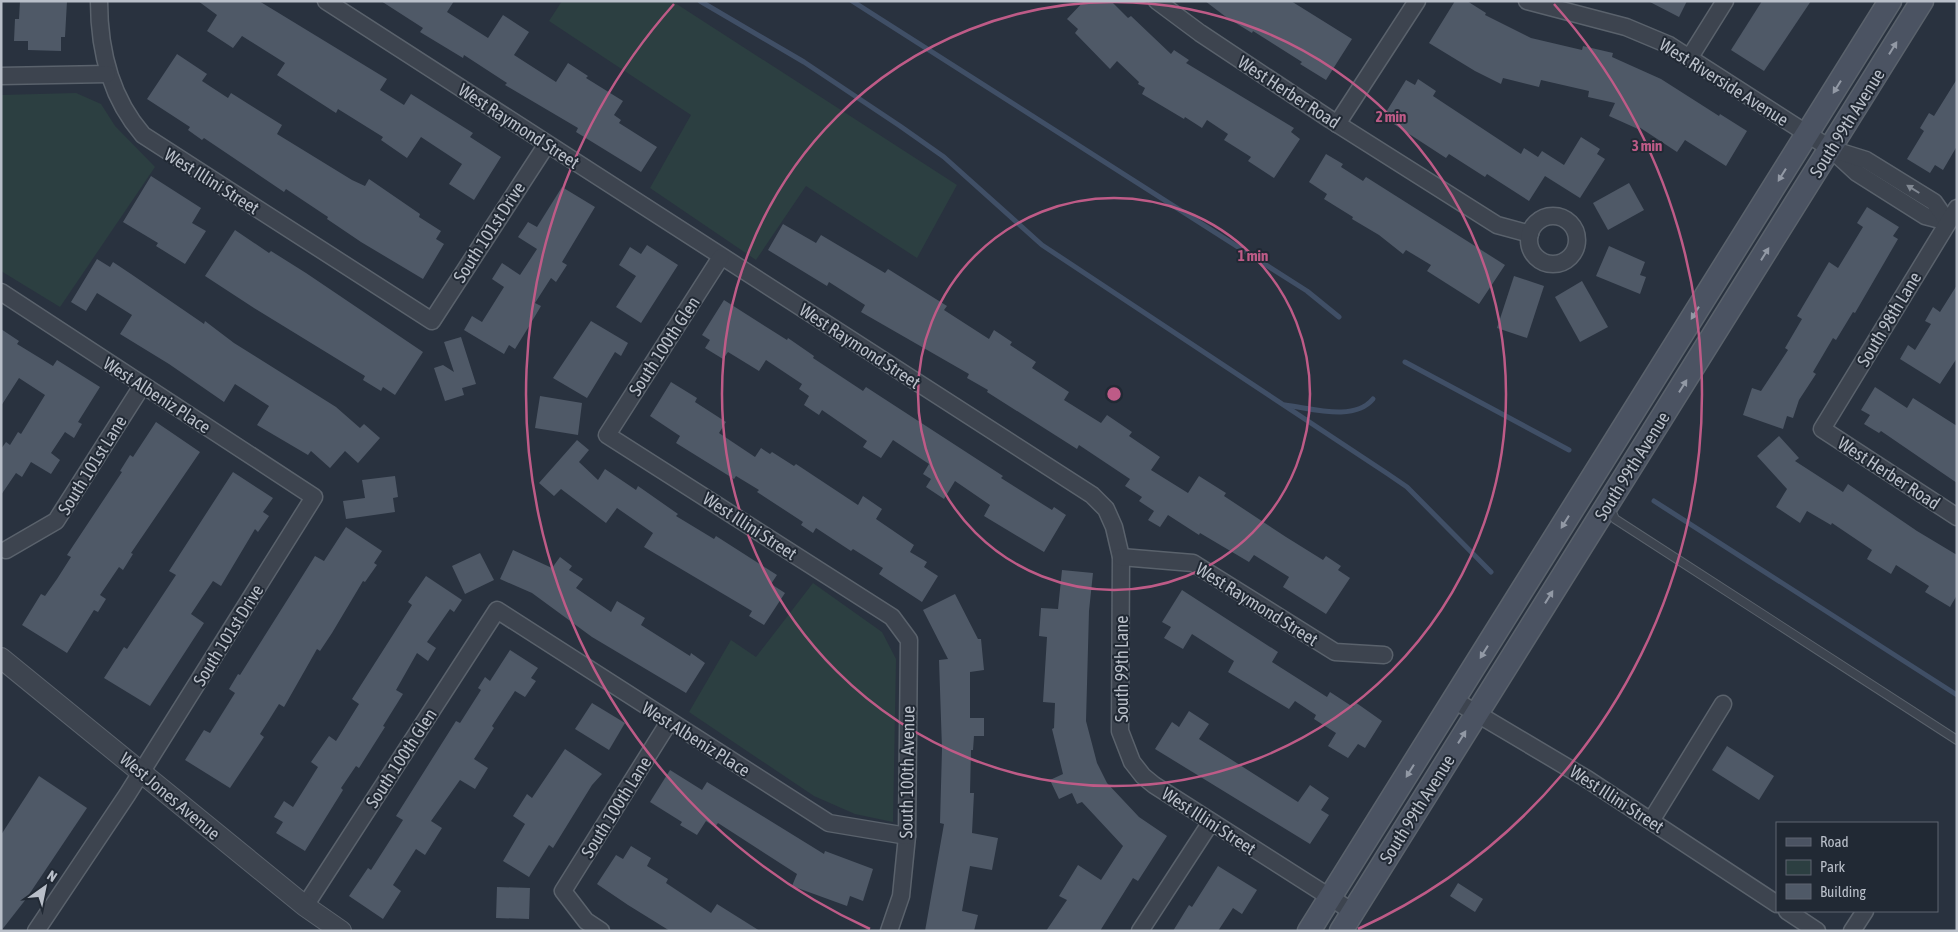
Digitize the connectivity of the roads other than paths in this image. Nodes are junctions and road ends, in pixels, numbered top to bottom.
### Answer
1 (98, 1) edge
2 (326, 1) edge
3 (1157, 1) edge
4 (1417, 1) edge
5 (1526, 1) edge
6 (1725, 1) edge
7 (1890, 1) edge
8 (1922, 1) edge
9 (1690, 57) junction
10 (107, 74) junction
11 (1, 76) edge
12 (1337, 124) junction
13 (1807, 134) junction
14 (547, 144) junction
15 (1831, 149) junction
16 (1952, 215) edge
17 (1530, 234) dead end
18 (721, 257) junction
19 (1, 292) edge
20 (432, 321) joint
21 (142, 386) junction
22 (1822, 429) joint
23 (608, 435) joint
24 (314, 497) joint
25 (1611, 499) junction
26 (1957, 517) edge
27 (6, 550) dead end
28 (1121, 557) junction
29 (497, 610) joint
30 (892, 617) joint
31 (1384, 655) dead end
32 (1, 658) edge
33 (1454, 700) junction
34 (1723, 704) dead end
35 (1477, 713) junction
36 (669, 722) junction
37 (1957, 740) edge
38 (142, 772) junction
39 (1143, 776) joint
40 (1651, 821) junction
41 (1211, 822) junction
42 (907, 836) junction
43 (1330, 898) junction
44 (1776, 903) edge
45 (305, 906) junction
46 (1788, 912) edge
47 (1864, 912) edge
48 (1347, 921) edge
49 (36, 931) edge
50 (341, 931) edge
51 (602, 931) edge
52 (889, 931) edge
53 (1140, 931) edge
54 (1310, 931) edge
55 (1817, 931) edge
56 (1852, 931) edge

1 - 10 street, West Illini Street
2 - 14 street, West Raymond Street
3 - 12 street, West Herber Road
4 - 12 street
5 - 9 street, West Riverside Avenue
6 - 9 street
7 -> 13 main road, South 99th Avenue
15 -> 8 main road, South 99th Avenue
9 - 13 street, West Riverside Avenue
10 - 11 street
10 - 20 street, West Illini Street
12 - 17 street, West Herber Road
13 - 15 street, West Riverside Avenue
13 -> 33 main road, South 99th Avenue
14 - 18 street, West Raymond Street
14 - 20 street, South 101st Drive
15 - 16 street, West Riverside Avenue
25 -> 15 main road, South 99th Avenue
16 - 22 street, South 98th Lane
18 - 23 street, South 100th Glen
18 - 28 street, West Raymond Street
19 - 21 street, West Albeniz Place
21 - 24 street, West Albeniz Place
21 - 27 street, South 101st Lane
22 - 26 street, West Herber Road
23 - 30 street, West Illini Street
24 - 38 street, South 101st Drive
35 -> 25 main road, South 99th Avenue
25 - 37 lane
28 - 31 street, West Raymond Street
28 - 39 street, South 99th Lane
29 - 36 street, West Albeniz Place
29 - 45 street, South 100th Glen
30 - 42 street, South 100th Avenue
32 - 38 street, West Jones Avenue
33 - 35 street, West Illini Street
33 -> 43 main road, South 99th Avenue
34 - 40 street
35 - 40 street, West Illini Street
48 -> 35 main road, South 99th Avenue
36 - 42 street, West Albeniz Place
36 - 51 street, South 100th Lane
38 - 45 street, West Jones Avenue
38 - 49 street
39 - 41 street, West Illini Street
40 - 44 street, West Illini Street
41 - 43 street, West Illini Street
41 - 53 street
42 - 52 street, South 100th Avenue
43 - 48 street, West Illini Street
43 - 54 main road, South 99th Avenue
45 - 50 street, West Jones Avenue
46 - 55 street
47 - 56 street

